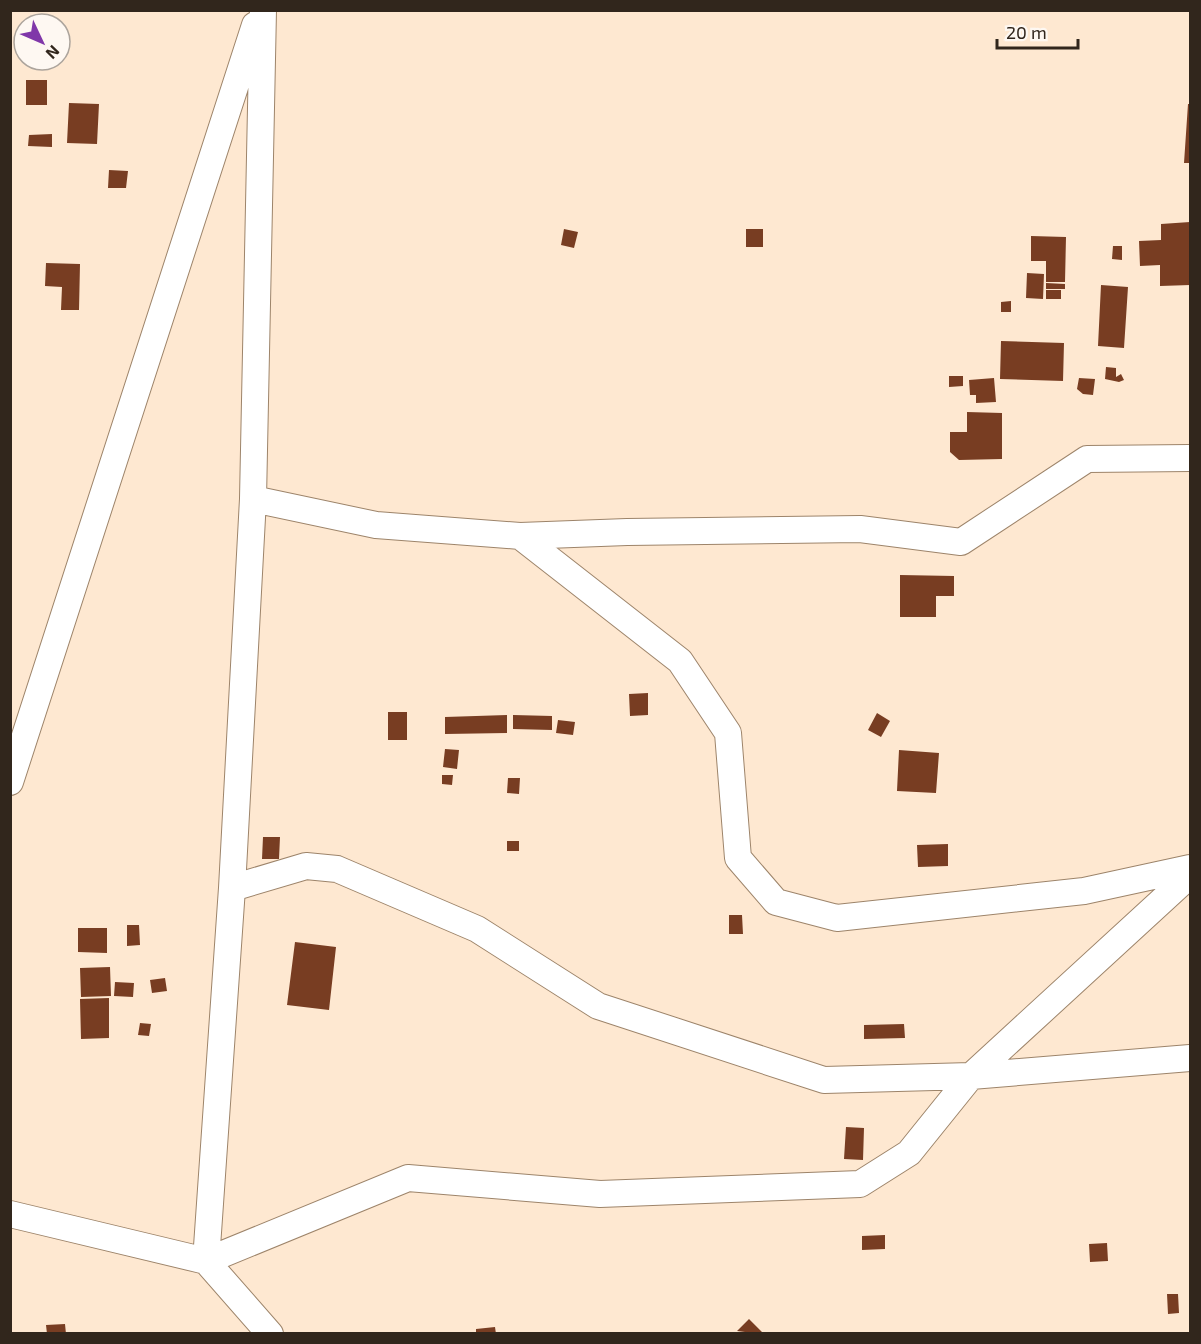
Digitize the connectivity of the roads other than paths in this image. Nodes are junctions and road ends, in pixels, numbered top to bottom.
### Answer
1 (261, 10) edge
2 (1191, 458) edge
3 (253, 499) junction
4 (520, 536) junction
5 (10, 782) edge
6 (1191, 868) edge
7 (1191, 875) edge
8 (231, 888) junction
9 (1191, 1058) edge
10 (971, 1076) junction
11 (10, 1214) edge
12 (207, 1261) junction
13 (270, 1334) edge

1 - 3 street
1 - 5 street
2 - 4 street
3 - 4 street
3 - 8 street
4 - 6 street
7 - 10 street
8 - 10 street
8 - 12 street
9 - 10 street
10 - 12 street
11 - 12 street
12 - 13 street

